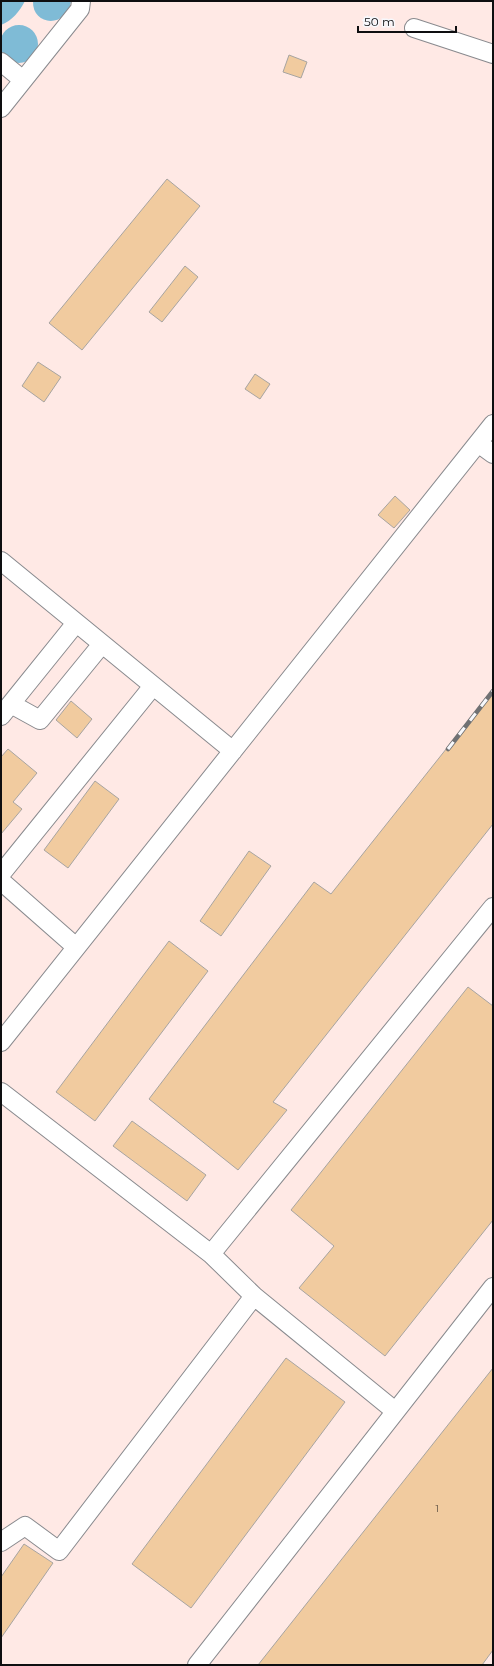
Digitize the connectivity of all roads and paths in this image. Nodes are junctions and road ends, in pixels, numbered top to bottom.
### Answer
1 (81, 1) edge
2 (414, 28) dead end
3 (493, 54) edge
4 (1, 62) edge
5 (24, 80) junction
6 (1, 108) edge
7 (493, 424) edge
8 (478, 443) junction
9 (493, 454) edge
10 (1, 561) edge
11 (76, 623) junction
12 (102, 644) junction
13 (153, 686) junction
14 (6, 710) edge
15 (233, 751) junction
16 (1, 874) edge
17 (1, 882) edge
18 (493, 907) edge
19 (76, 947) junction
20 (1, 1042) edge
21 (1, 1092) edge
22 (211, 1254) junction
23 (493, 1287) edge
24 (254, 1296) junction
25 (395, 1411) junction
26 (1, 1542) edge
27 (196, 1665) edge

1 - 5 lane
2 - 3 lane
4 - 5 lane
5 - 6 lane
7 - 8 lane
8 - 9 lane
8 - 15 lane
10 - 11 lane
11 - 12 lane
11 - 14 lane
12 - 13 lane
12 - 14 lane
13 - 15 lane
13 - 16 lane
15 - 19 lane
17 - 19 lane
18 - 22 lane
19 - 20 lane
21 - 22 lane
22 - 24 lane
23 - 25 lane
24 - 25 lane
24 - 26 lane
25 - 27 lane

